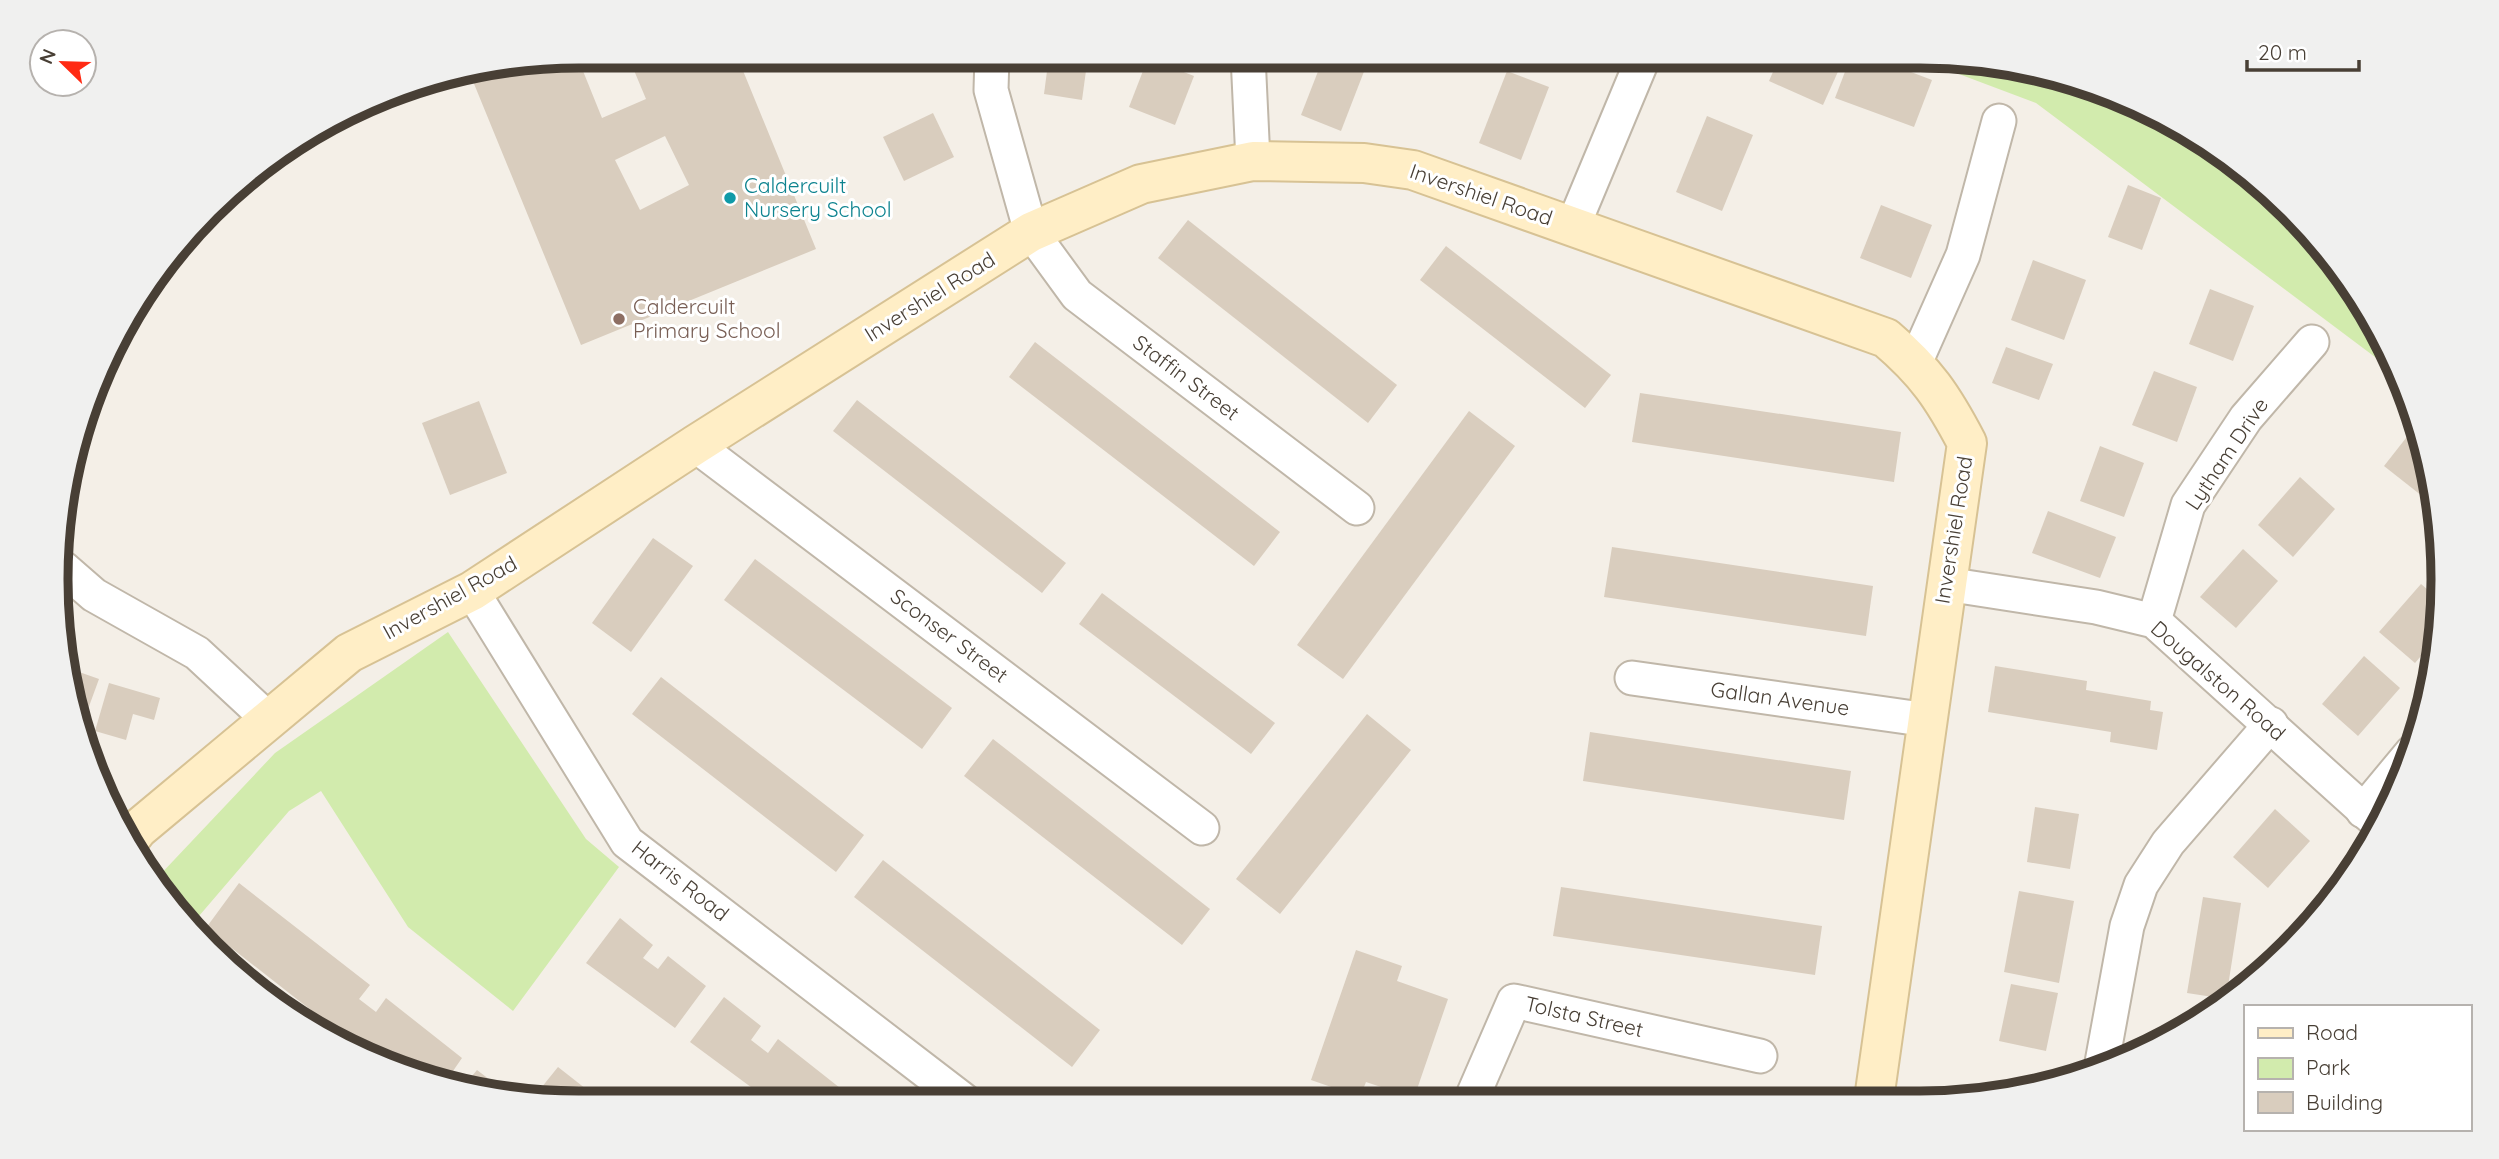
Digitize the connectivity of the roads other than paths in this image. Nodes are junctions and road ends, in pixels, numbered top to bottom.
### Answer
1 (992, 68) edge
2 (1249, 68) edge
3 (1639, 68) edge
4 (1999, 121) dead end
5 (1253, 161) junction
6 (1573, 226) junction
7 (1031, 232) junction
8 (2312, 342) dead end
9 (1915, 363) junction
10 (695, 445) junction
11 (1357, 508) dead end
12 (68, 573) edge
13 (1946, 584) junction
14 (472, 591) junction
15 (2154, 621) junction
16 (1632, 678) dead end
17 (268, 719) junction
18 (1928, 720) junction
19 (2271, 724) junction
20 (2371, 817) edge
21 (1202, 828) dead end
22 (135, 832) edge
23 (1760, 1056) dead end
24 (2103, 1057) edge
25 (952, 1091) edge
26 (1475, 1091) edge
27 (1875, 1091) edge

1 - 7 street
2 - 5 street
3 - 6 street
4 - 9 street
5 - 6 street, Invershiel Road
5 - 7 street, Invershiel Road
6 - 9 street, Invershiel Road
7 - 10 street, Invershiel Road
7 - 11 street, Staffin Street
8 - 15 street, Lytham Drive
9 - 13 street, Invershiel Road
10 - 14 street, Invershiel Road
10 - 21 street, Sconser Street
12 - 17 street
13 - 15 street, Dougalston Road
13 - 18 street, Invershiel Road
14 - 17 street, Invershiel Road
14 - 25 street, Harris Road
15 - 19 street, Dougalston Road
16 - 18 street, Gallan Avenue
17 - 22 street, Invershiel Road
18 - 27 street, Invershiel Road
19 - 20 street, Dougalston Road
19 - 24 street
23 - 26 street, Tolsta Street

